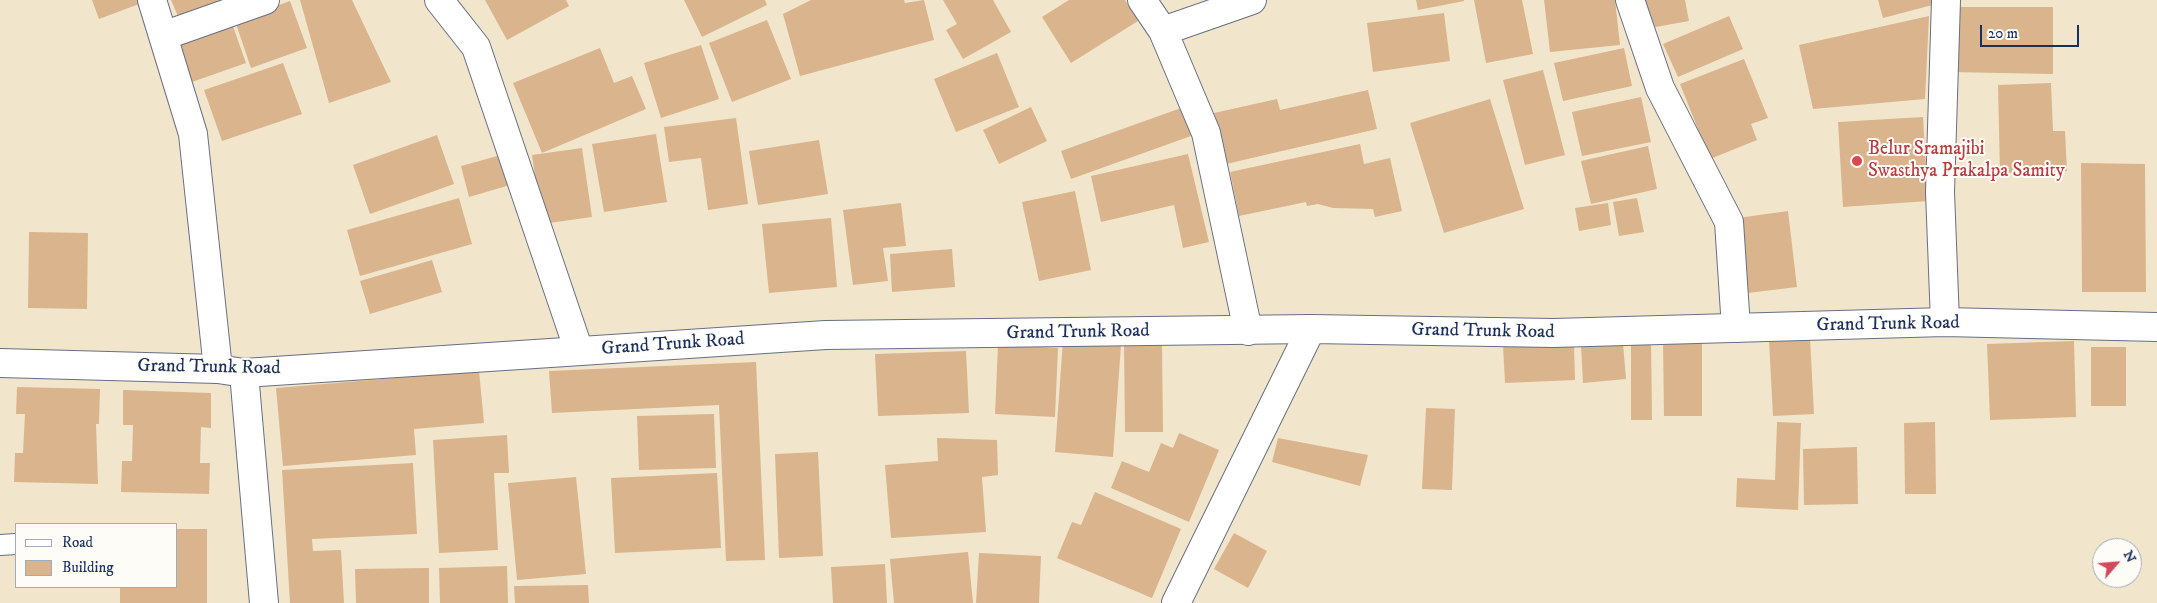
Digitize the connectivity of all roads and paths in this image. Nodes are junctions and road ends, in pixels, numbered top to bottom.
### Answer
1 (152, 0) edge
2 (265, 0) edge
3 (439, 0) edge
4 (1142, 0) edge
5 (1252, 0) edge
6 (1630, 0) edge
7 (1946, 0) edge
8 (1164, 31) junction
9 (163, 36) junction
10 (1945, 322) junction
11 (2157, 327) edge
12 (1736, 328) junction
13 (1312, 329) junction
14 (1248, 331) junction
15 (579, 351) junction
16 (0, 363) edge
17 (231, 371) junction
18 (15, 544) edge
19 (0, 545) edge
20 (264, 603) edge
21 (1176, 603) edge

1 - 9 street
2 - 9 street
3 - 15 street
4 - 8 street
5 - 8 street
6 - 12 street
7 - 10 street
8 - 14 street
9 - 17 street
10 - 11 street, Grand Trunk Road
10 - 12 street, Grand Trunk Road
12 - 13 street, Grand Trunk Road
13 - 14 street, Grand Trunk Road
13 - 21 street
14 - 15 street, Grand Trunk Road
15 - 17 street, Grand Trunk Road
16 - 17 street, Grand Trunk Road
17 - 20 street
18 - 19 lane

